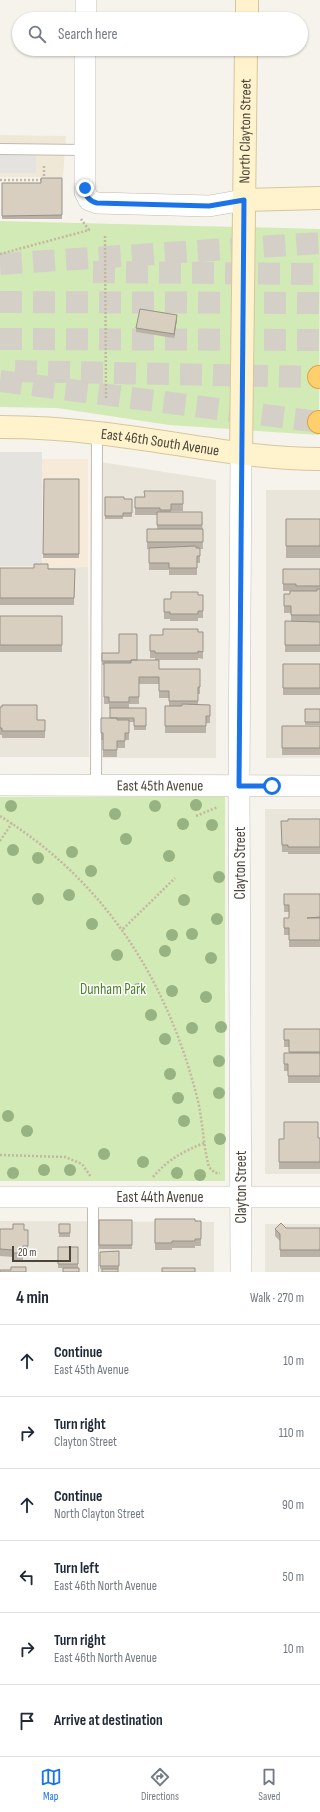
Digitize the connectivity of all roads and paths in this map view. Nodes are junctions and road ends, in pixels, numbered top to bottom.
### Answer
1 (86, 0) edge
2 (247, 0) edge
3 (86, 12) edge
4 (247, 12) edge
5 (85, 56) edge
6 (246, 56) edge
7 (0, 149) edge
8 (84, 150) junction
9 (50, 161) dead end
10 (0, 180) edge
11 (320, 198) edge
12 (244, 200) junction
13 (89, 230) dead end
14 (105, 236) dead end
15 (0, 254) edge
16 (106, 400) dead end
17 (0, 427) edge
18 (97, 433) junction
19 (241, 454) junction
20 (320, 459) edge
21 (0, 785) edge
22 (96, 786) junction
23 (239, 786) junction
24 (320, 786) edge
25 (220, 807) dead end
26 (0, 816) edge
27 (196, 816) dead end
28 (12, 823) junction
29 (0, 840) edge
30 (175, 878) dead end
31 (123, 929) junction
32 (204, 1143) junction
33 (0, 1156) edge
34 (215, 1173) dead end
35 (149, 1181) dead end
36 (94, 1189) junction
37 (0, 1197) edge
38 (240, 1197) junction
39 (320, 1197) edge
40 (93, 1272) edge
41 (241, 1272) edge

1 - 3 street
2 - 4 main road
5 - 8 street
6 - 12 main road, North Clayton Street
7 - 8 lane
8 - 12 street
9 - 10 path
11 - 12 main road
12 - 19 main road, North Clayton Street
13 - 15 path
14 - 16 path
17 - 18 main road, East 46th South Avenue
18 - 19 main road, East 46th South Avenue
18 - 22 lane
19 - 20 main road, East 46th South Avenue
19 - 23 street, Clayton Street
21 - 22 street, East 45th Avenue
22 - 23 street, East 45th Avenue
23 - 24 street, East 45th Avenue
23 - 38 street, Clayton Street
25 - 27 path
26 - 28 path
28 - 29 path
28 - 31 path
30 - 31 path
31 - 32 path
32 - 34 path
32 - 35 path
33 - 36 path
36 - 37 street, East 44th Avenue
36 - 38 street, East 44th Avenue
36 - 40 lane
38 - 39 street, East 44th Avenue
38 - 41 street, Clayton Street

